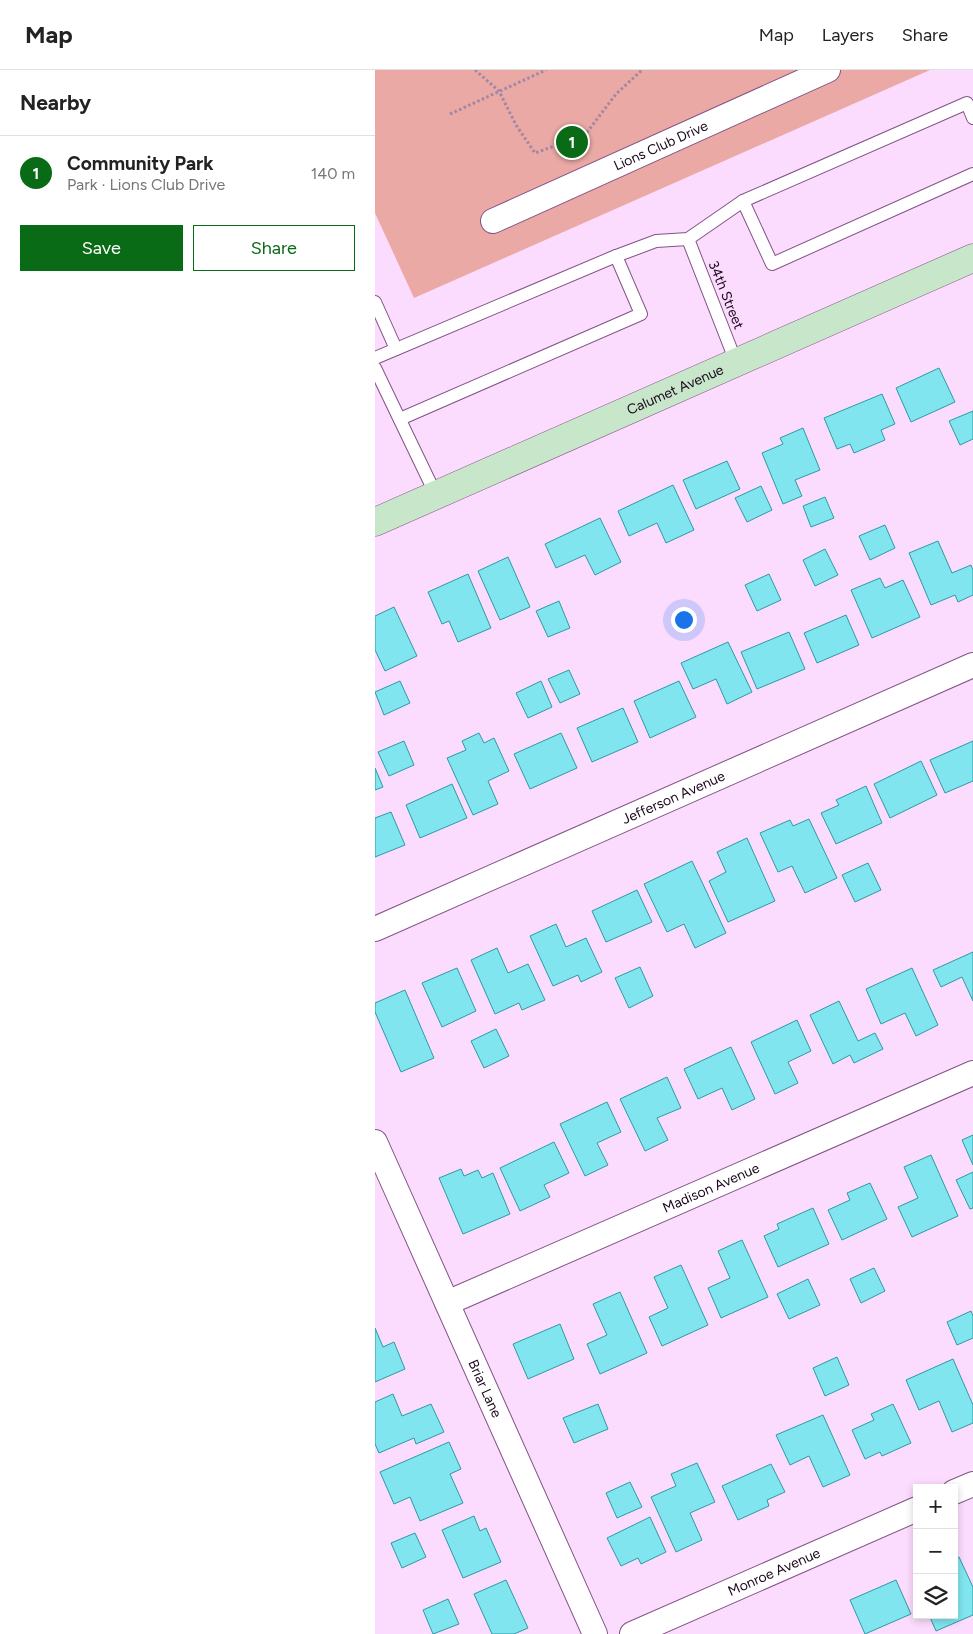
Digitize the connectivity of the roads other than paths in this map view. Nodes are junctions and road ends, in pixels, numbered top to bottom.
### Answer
1 (829, 70) edge
2 (973, 118) edge
3 (973, 174) edge
4 (743, 201) junction
5 (493, 221) dead end
6 (688, 239) junction
7 (616, 256) junction
8 (973, 258) edge
9 (375, 302) edge
10 (396, 349) junction
11 (375, 358) edge
12 (736, 362) junction
13 (375, 368) edge
14 (400, 419) junction
15 (436, 495) junction
16 (375, 522) edge
17 (973, 665) edge
18 (375, 929) edge
19 (973, 1073) edge
20 (375, 1142) edge
21 (447, 1303) junction
22 (973, 1484) edge
23 (958, 1490) edge
24 (913, 1511) edge
25 (595, 1634) edge
26 (632, 1634) edge

1 - 5 street, Lions Club Drive
2 - 4 lane
3 - 4 lane
4 - 6 lane
6 - 7 lane
6 - 12 lane, 34th Street
7 - 10 lane
7 - 14 lane
8 - 12 main road, Calumet Avenue
9 - 10 lane
10 - 11 lane
12 - 15 main road, Calumet Avenue
13 - 14 lane
14 - 15 lane
15 - 16 main road, Calumet Avenue
17 - 18 street, Jefferson Avenue
19 - 21 street, Madison Avenue
20 - 21 street, Briar Lane
21 - 25 street, Briar Lane
22 - 23 street
24 - 26 street, Monroe Avenue

